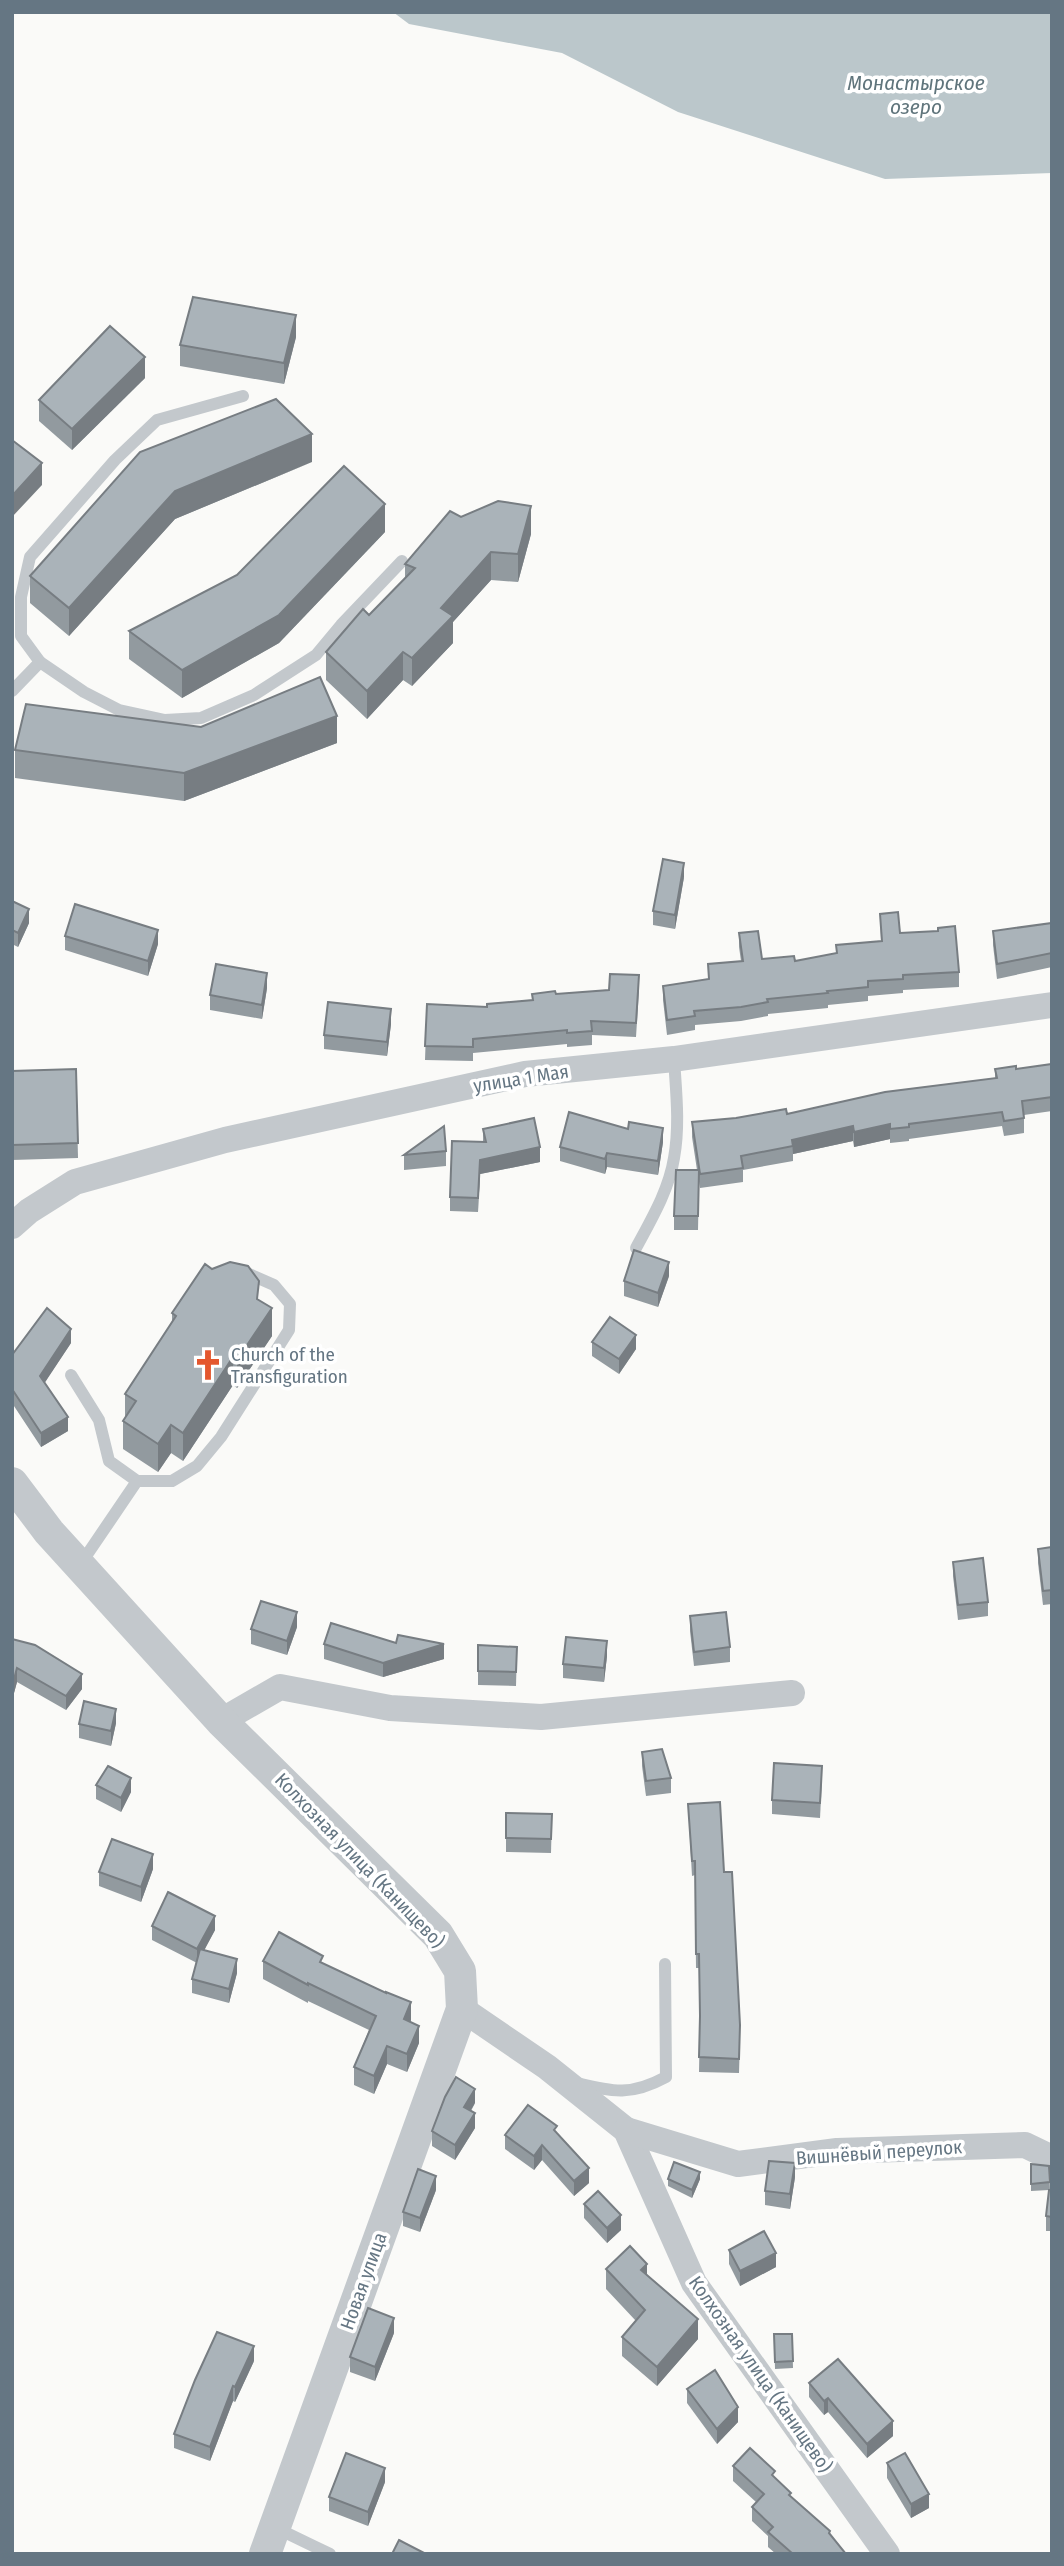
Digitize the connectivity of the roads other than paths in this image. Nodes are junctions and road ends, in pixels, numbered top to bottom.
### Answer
1 (243, 396) dead end
2 (402, 561) dead end
3 (40, 662) junction
4 (12, 691) edge
5 (1052, 1004) edge
6 (674, 1059) junction
7 (12, 1226) edge
8 (636, 1248) edge
9 (228, 1268) edge
10 (71, 1375) dead end
11 (137, 1481) junction
12 (12, 1483) edge
13 (80, 1566) junction
14 (792, 1693) dead end
15 (221, 1721) junction
16 (665, 1964) dead end
17 (462, 2009) junction
18 (563, 2080) junction
19 (626, 2130) junction
20 (1052, 2158) edge
21 (270, 2541) edge
22 (330, 2554) edge
23 (887, 2554) edge

1 - 3 lane
2 - 3 lane
3 - 4 lane
5 - 6 street, улица 1 Мая
6 - 7 street, улица 1 Мая
6 - 8 lane
9 - 11 lane
10 - 11 lane
11 - 13 lane
12 - 13 street, Колхозная улица (Канищево)
13 - 15 street, Колхозная улица (Канищево)
14 - 15 street
15 - 17 street, Колхозная улица (Канищево)
16 - 18 lane
17 - 18 street, Колхозная улица (Канищево)
17 - 21 street, Новая улица
18 - 19 street, Колхозная улица (Канищево)
19 - 20 street, Вишнёвый переулок
19 - 23 street, Колхозная улица (Канищево)
21 - 22 lane

